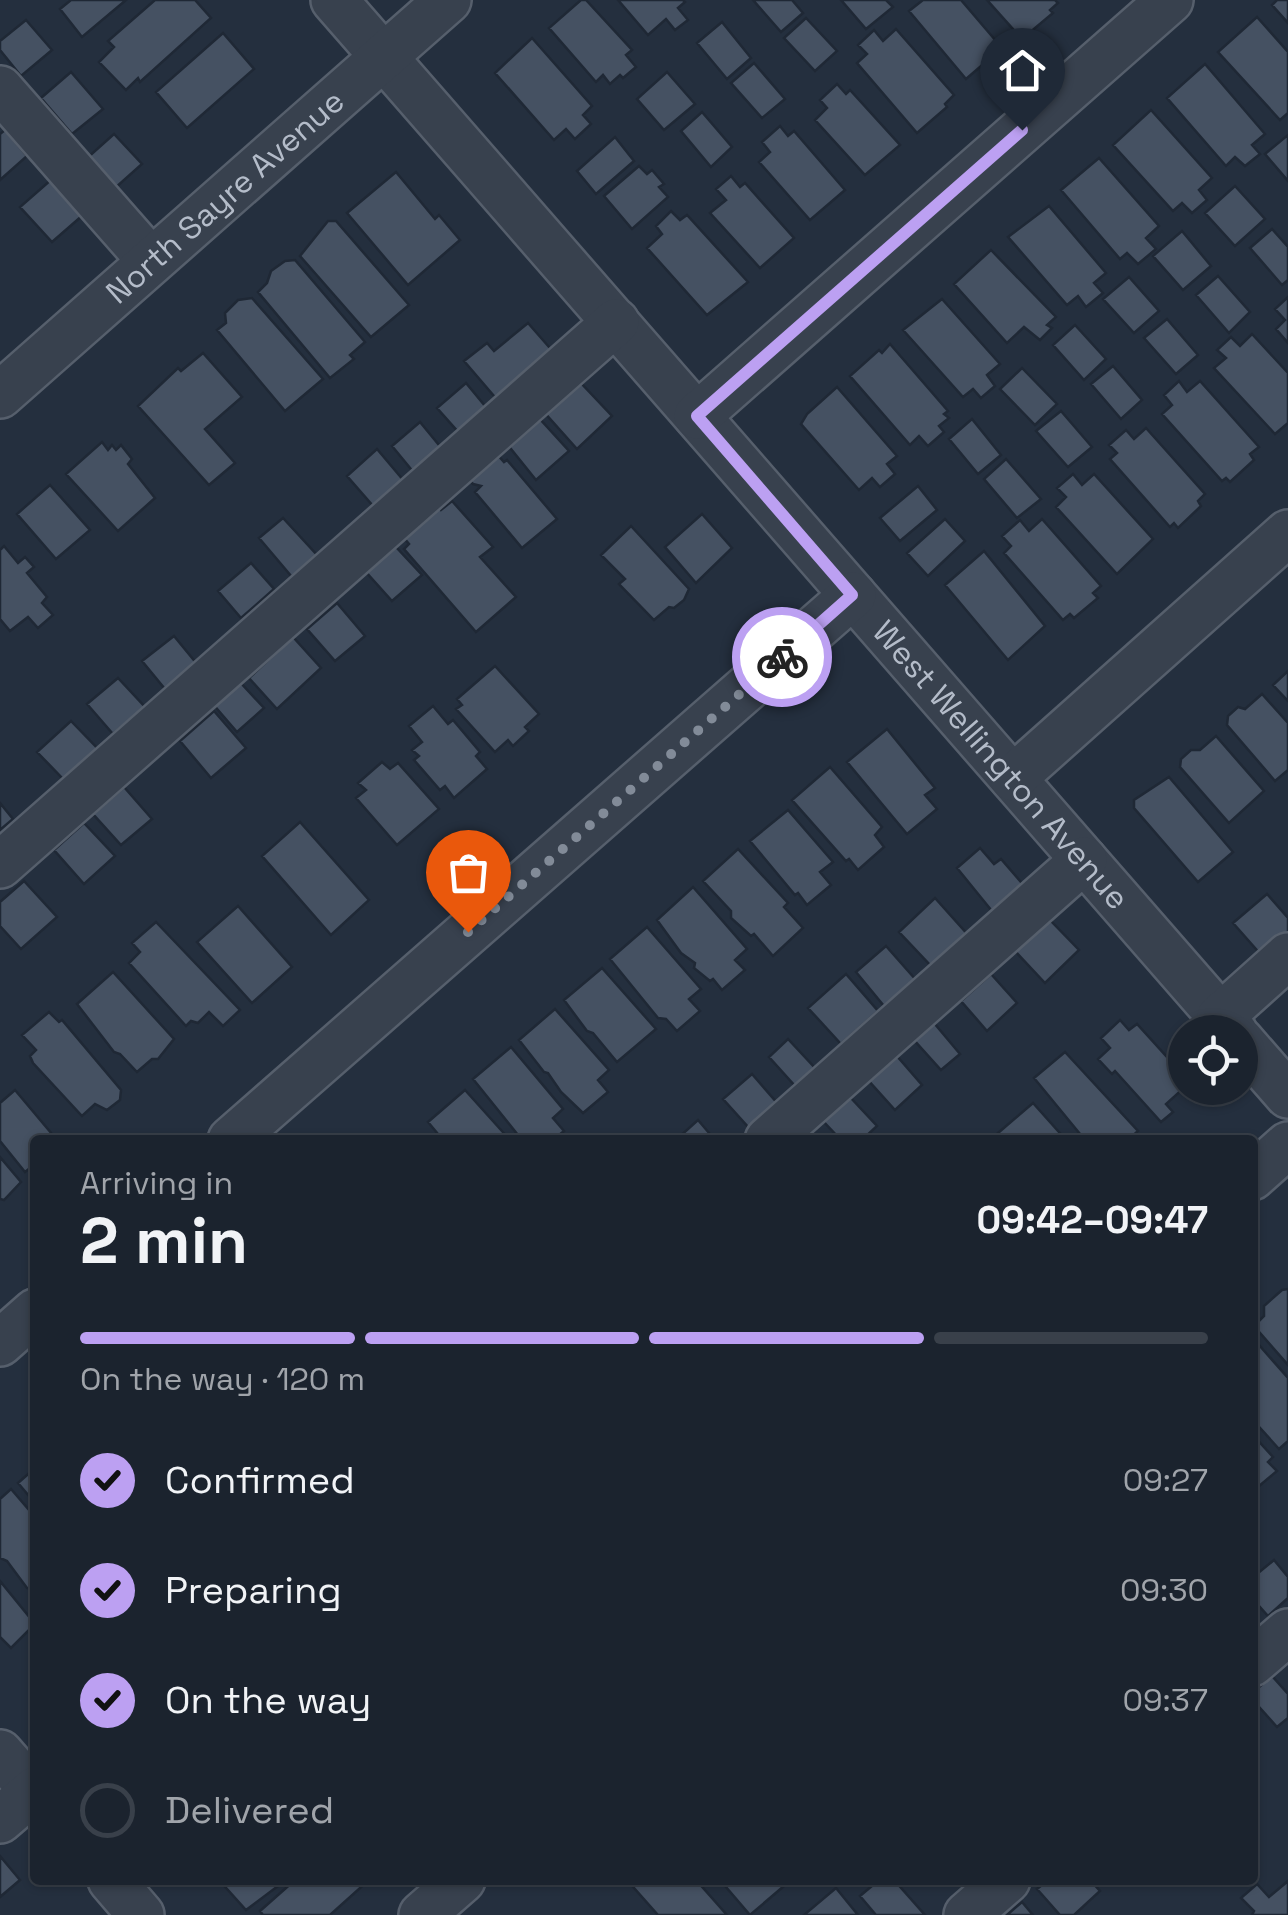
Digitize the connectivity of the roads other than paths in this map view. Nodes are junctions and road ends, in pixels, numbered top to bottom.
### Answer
1 (334, 0) edge
2 (448, 0) edge
3 (1170, 0) edge
4 (384, 57) junction
5 (0, 89) edge
6 (151, 261) junction
7 (616, 322) junction
8 (0, 394) edge
9 (697, 416) junction
10 (1288, 533) edge
11 (852, 595) junction
12 (1012, 778) junction
13 (1084, 860) junction
14 (0, 865) edge
15 (1288, 956) edge
16 (1218, 1015) edge
17 (1243, 1015) edge
18 (1258, 1061) edge
19 (1288, 1095) edge
20 (237, 1135) edge
21 (774, 1135) edge
22 (1288, 1145) edge
23 (1258, 1172) edge
24 (30, 1316) edge
25 (0, 1342) edge
26 (1288, 1632) edge
27 (1258, 1658) edge
28 (0, 1752) edge
29 (30, 1786) edge
30 (30, 1794) edge
31 (0, 1820) edge
32 (114, 1885) edge
33 (456, 1885) edge
34 (1001, 1885) edge
35 (141, 1915) edge
36 (422, 1915) edge
37 (967, 1915) edge

1 - 4 street, West Wellington Avenue
2 - 4 street, North Sayre Avenue
3 - 9 street
4 - 6 street, North Sayre Avenue
4 - 7 street, West Wellington Avenue
5 - 6 street
6 - 8 street, North Sayre Avenue
7 - 9 street, West Wellington Avenue
7 - 14 street
9 - 11 street, West Wellington Avenue
10 - 12 street
11 - 12 street, West Wellington Avenue
11 - 20 street
12 - 13 street, West Wellington Avenue
13 - 16 street, West Wellington Avenue
13 - 21 street
15 - 17 street
18 - 19 street, West Wellington Avenue
22 - 23 street
24 - 25 street
26 - 27 street
28 - 29 street
30 - 31 street
32 - 35 street
33 - 36 street
34 - 37 street

